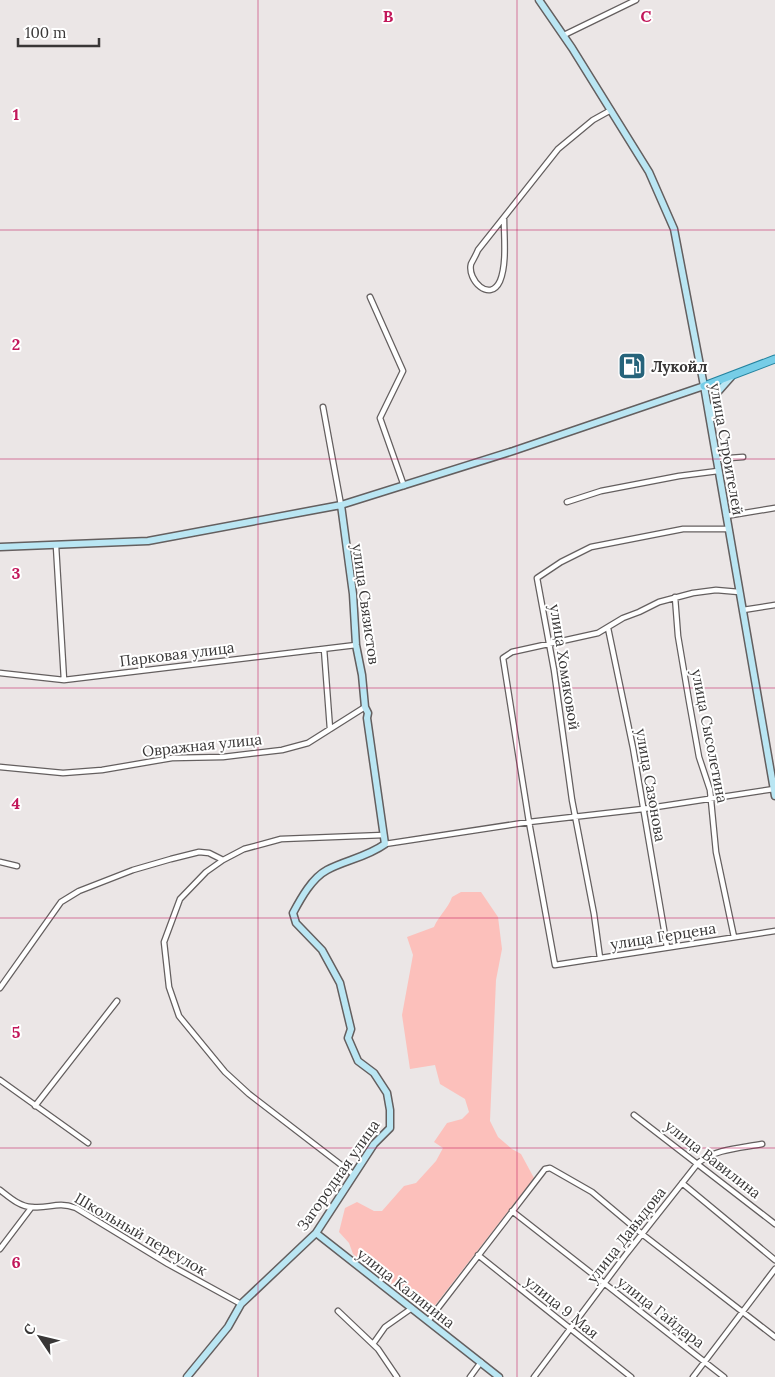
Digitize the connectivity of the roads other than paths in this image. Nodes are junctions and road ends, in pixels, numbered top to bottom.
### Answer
1 (540, 0) edge
2 (636, 0) edge
3 (564, 35) junction
4 (611, 110) junction
5 (504, 219) junction
6 (370, 296) dead end
7 (775, 359) edge
8 (733, 375) junction
9 (704, 386) junction
10 (323, 407) dead end
11 (710, 424) junction
12 (744, 457) dead end
13 (716, 459) junction
14 (718, 471) junction
15 (404, 486) junction
16 (567, 502) dead end
17 (341, 505) junction
18 (775, 508) edge
19 (726, 516) junction
20 (728, 529) junction
21 (56, 546) junction
22 (0, 547) edge
23 (739, 592) junction
24 (675, 597) junction
25 (775, 605) edge
26 (742, 610) junction
27 (608, 628) junction
28 (356, 645) junction
29 (549, 645) junction
30 (324, 648) junction
31 (0, 673) edge
32 (64, 680) junction
33 (365, 707) junction
34 (330, 729) junction
35 (0, 767) edge
36 (775, 793) edge
37 (711, 798) junction
38 (643, 809) junction
39 (576, 818) junction
40 (529, 822) junction
41 (384, 835) junction
42 (385, 844) junction
43 (222, 860) junction
44 (0, 862) edge
45 (17, 866) dead end
46 (775, 931) edge
47 (734, 937) junction
48 (667, 948) junction
49 (600, 958) junction
50 (0, 988) edge
51 (117, 1001) dead end
52 (0, 1080) edge
53 (35, 1106) junction
54 (634, 1115) dead end
55 (88, 1143) dead end
56 (762, 1144) dead end
57 (698, 1163) junction
58 (354, 1174) junction
59 (682, 1183) junction
60 (0, 1190) edge
61 (32, 1208) junction
62 (512, 1211) junction
63 (775, 1224) edge
64 (316, 1233) junction
65 (642, 1234) junction
66 (0, 1249) edge
67 (478, 1255) junction
68 (775, 1260) edge
69 (775, 1270) edge
70 (604, 1284) junction
71 (240, 1304) junction
72 (412, 1308) junction
73 (338, 1311) dead end
74 (742, 1312) junction
75 (428, 1321) junction
76 (570, 1330) junction
77 (775, 1337) edge
78 (373, 1344) junction
79 (481, 1362) junction
80 (704, 1362) junction
81 (187, 1377) edge
82 (396, 1377) edge
83 (470, 1377) edge
84 (499, 1377) edge
85 (534, 1377) edge
86 (631, 1377) edge
87 (693, 1377) edge
88 (724, 1377) edge

1 - 3 street, улица Строителей
2 - 3 street
3 - 4 street, улица Строителей
4 - 5 street
4 - 9 street, улица Строителей
5 - 5 street
6 - 15 street
7 - 8 main road
8 - 9 main road
8 - 11 street
9 - 11 street, улица Строителей
9 - 15 street
10 - 17 street
11 - 13 street, улица Строителей
12 - 13 street
13 - 14 street, улица Строителей
14 - 16 street
14 - 19 street, улица Строителей
15 - 17 street
17 - 21 street
17 - 28 street, улица Связистов
18 - 19 street
19 - 20 street, улица Строителей
20 - 23 street, улица Строителей
20 - 29 street, улица Хомяковой
21 - 22 street
21 - 32 street
23 - 24 street
23 - 26 street, улица Строителей
24 - 27 street
24 - 37 street, улица Сысолетина
25 - 26 street
26 - 36 street, улица Строителей
27 - 29 street
27 - 38 street, улица Сазонова
28 - 30 street, Парковая улица
28 - 33 street, улица Связистов
29 - 39 street, улица Хомяковой
29 - 40 street
30 - 32 street, Парковая улица
30 - 34 street
31 - 32 street, Парковая улица
33 - 34 street, Овражная улица
33 - 41 street, улица Связистов
34 - 35 street, Овражная улица
36 - 37 street
37 - 38 street
37 - 47 street, улица Сысолетина
38 - 39 street
38 - 48 street, улица Сазонова
39 - 40 street
39 - 49 street, улица Хомяковой
40 - 42 street
40 - 49 street, улица Герцена
41 - 42 street, улица Связистов
41 - 43 street
42 - 58 street, Загородная улица
43 - 50 street
43 - 58 street
44 - 45 street
46 - 47 street, улица Герцена
47 - 48 street, улица Герцена
48 - 49 street, улица Герцена
51 - 53 street
52 - 53 street
53 - 55 street
54 - 57 street, улица Вавилина
56 - 57 street, улица Давыдова
57 - 59 street, улица Давыдова
57 - 63 street, улица Вавилина
58 - 64 street, Загородная улица
59 - 65 street, улица Давыдова
59 - 68 street
60 - 61 street
61 - 66 street
61 - 71 street, Школьный переулок
62 - 65 street
62 - 67 street
62 - 70 street, улица Гайдара
64 - 71 street, Загородная улица
64 - 72 street, улица Калинина
65 - 70 street, улица Давыдова
65 - 74 street
67 - 75 street
67 - 76 street, улица 9 Мая
69 - 74 street
70 - 76 street, улица Давыдова
70 - 80 street, улица Гайдара
71 - 81 street, Загородная улица
72 - 75 street, улица Калинина
72 - 78 street
73 - 78 street
74 - 77 street
74 - 80 street
75 - 79 street, улица Калинина
76 - 85 street, улица Давыдова
76 - 86 street, улица 9 Мая
78 - 82 street
79 - 83 street
79 - 84 street, улица Калинина
80 - 87 street
80 - 88 street, улица Гайдара

